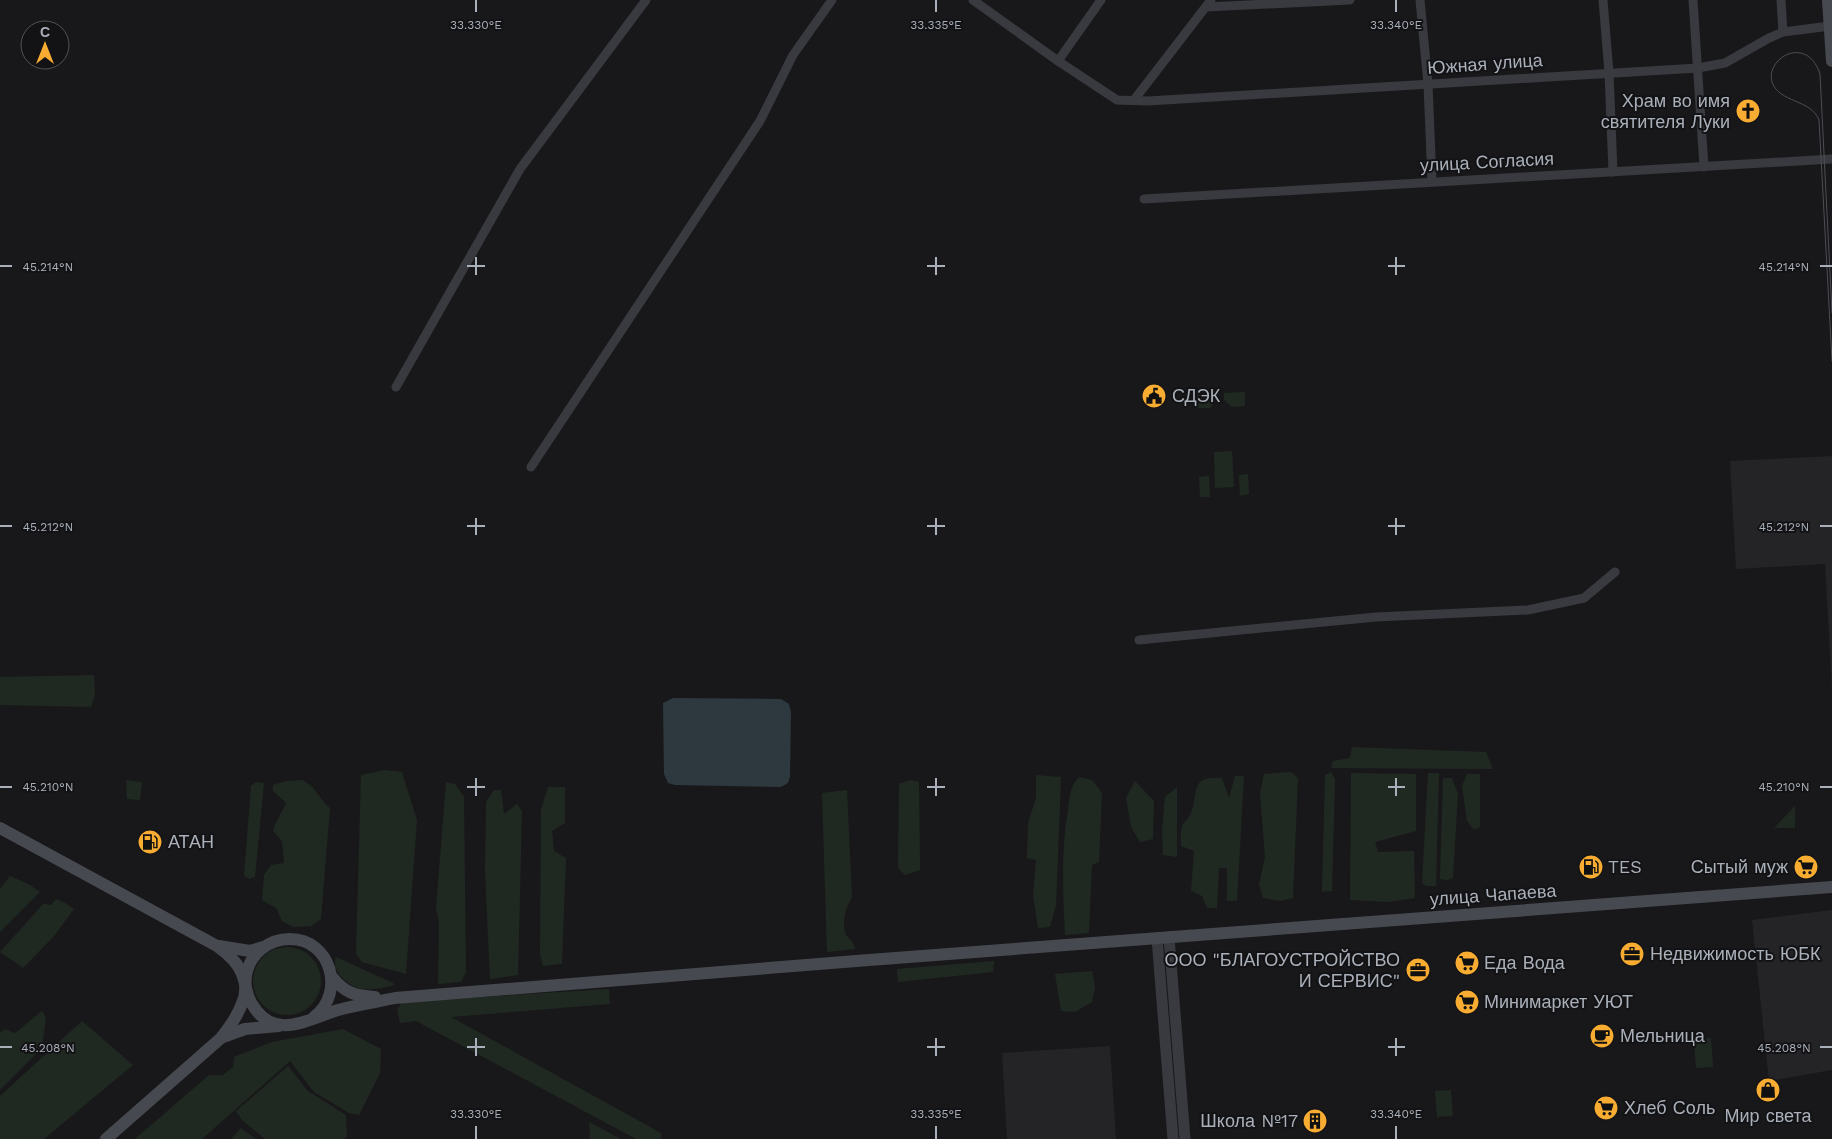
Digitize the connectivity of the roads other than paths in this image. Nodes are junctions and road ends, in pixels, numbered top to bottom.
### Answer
1 (646, 0) edge
2 (832, 0) edge
3 (974, 0) edge
4 (1101, 0) edge
5 (1350, 0) edge
6 (1420, 0) edge
7 (1603, 0) edge
8 (1693, 0) edge
9 (1781, 0) edge
10 (1828, 0) edge
11 (1208, 3) edge
12 (1830, 26) junction
13 (1783, 32) junction
14 (1058, 61) junction
15 (1832, 61) edge
16 (1698, 68) junction
17 (1609, 73) junction
18 (1428, 84) junction
19 (1134, 100) junction
20 (1832, 159) edge
21 (1704, 167) junction
22 (1613, 172) junction
23 (1432, 181) junction
24 (1144, 199) dead end
25 (396, 387) dead end
26 (531, 467) dead end
27 (1614, 572) dead end
28 (1139, 640) dead end
29 (0, 828) edge
30 (1832, 887) edge
31 (1163, 938) junction
32 (217, 946) junction
33 (263, 947) junction
34 (332, 977) junction
35 (246, 990) junction
36 (394, 998) junction
37 (312, 1018) junction
38 (292, 1025) junction
39 (221, 1038) junction
40 (106, 1139) edge
41 (1174, 1139) edge
42 (1185, 1139) edge

1 - 25 street
2 - 26 street
3 - 14 street, Южная улица
4 - 14 street
5 - 11 street
6 - 18 street
7 - 17 street
8 - 16 street
9 - 13 street
10 - 12 main road
11 - 19 street
12 - 13 street, Южная улица
12 - 15 main road
13 - 16 street, Южная улица
14 - 19 street, Южная улица
16 - 17 street, Южная улица
16 - 21 street
17 - 18 street, Южная улица
17 - 22 street
18 - 19 street, Южная улица
18 - 23 street
20 - 21 street, улица Согласия
21 - 22 street, улица Согласия
22 - 23 street, улица Согласия
23 - 24 street, улица Согласия
27 - 28 street
29 - 32 main road
30 - 31 main road, улица Чапаева
31 - 36 main road, улица Чапаева
31 - 41 street
31 - 42 street
32 - 33 main road
32 - 35 main road
33 - 34 main road
33 - 35 main road
34 - 36 main road
34 - 37 main road
35 - 38 main road
35 - 39 main road
36 - 37 main road
37 - 38 main road
38 - 39 main road
39 - 40 main road

